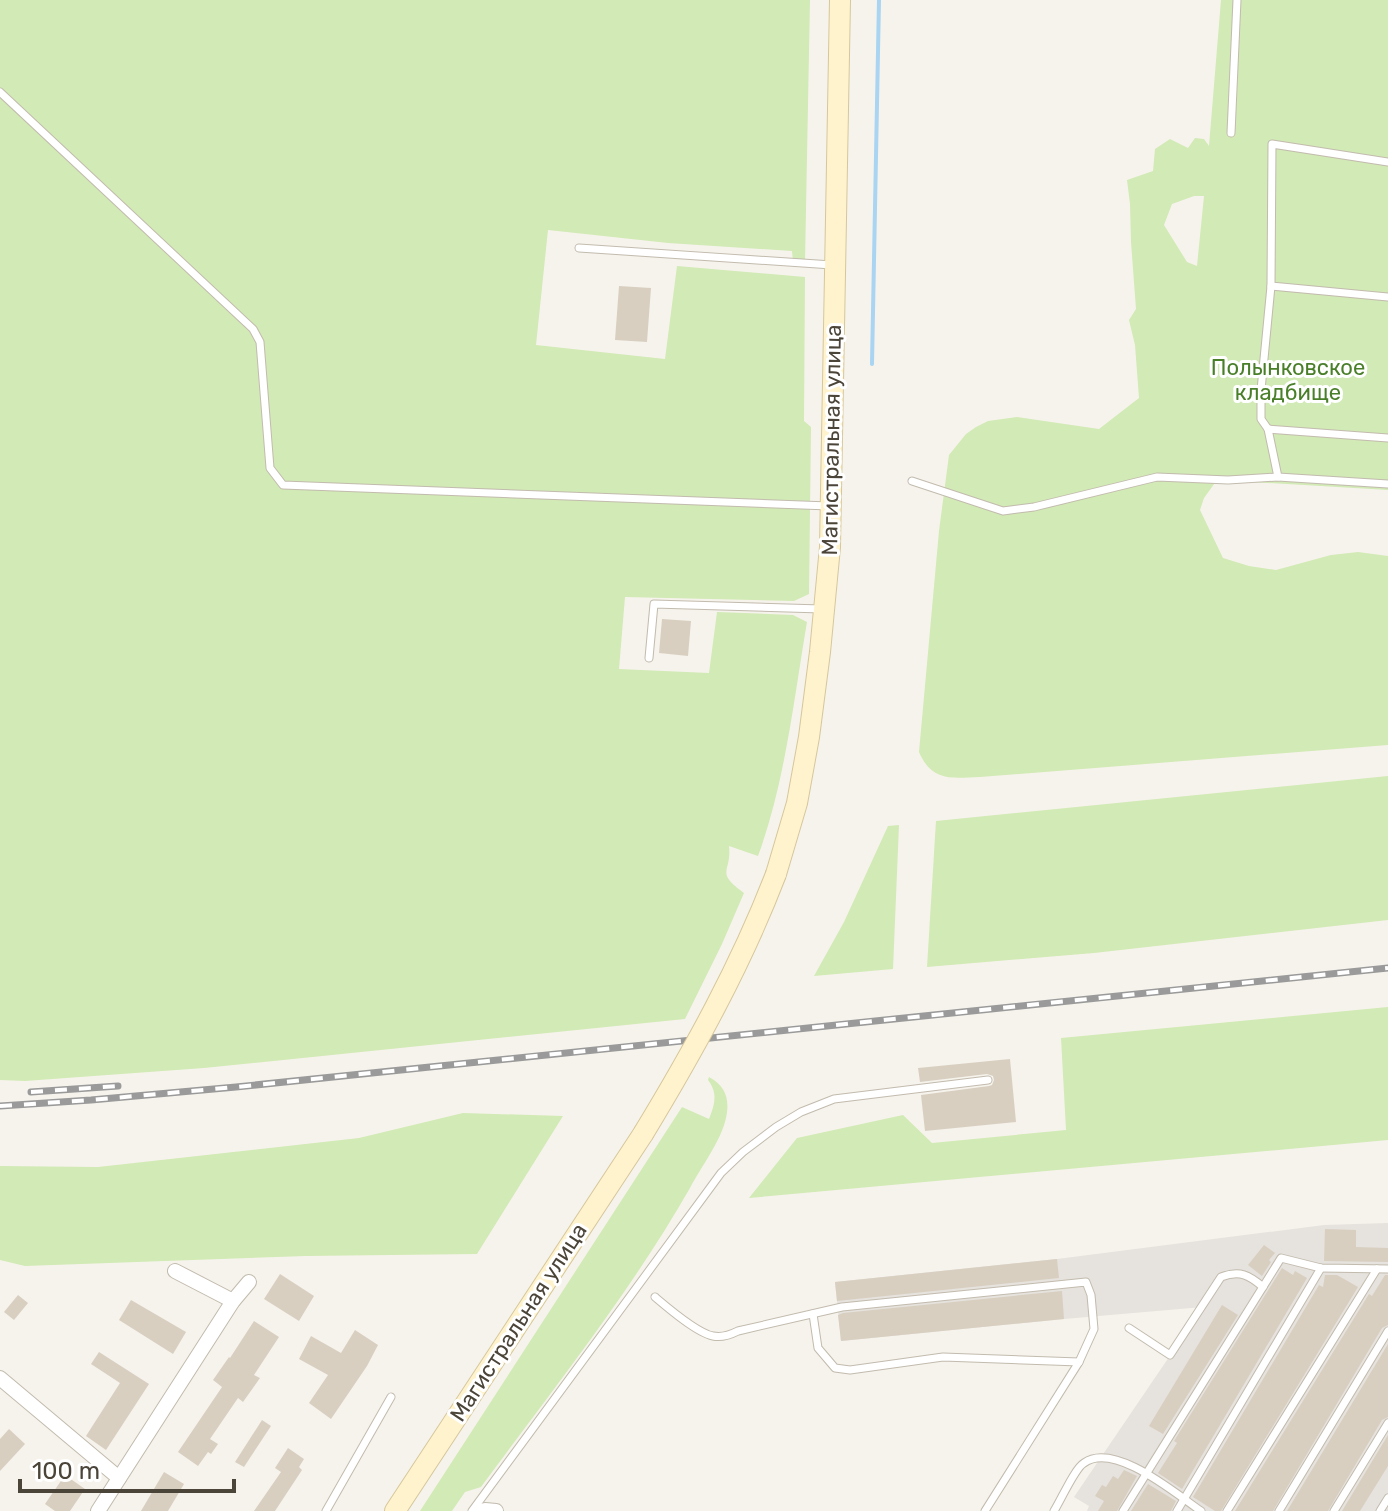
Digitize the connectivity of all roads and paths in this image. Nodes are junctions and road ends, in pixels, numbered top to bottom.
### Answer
1 (840, 0) edge
2 (1237, 0) edge
3 (0, 92) edge
4 (1231, 133) dead end
5 (1388, 162) edge
6 (579, 248) dead end
7 (834, 265) junction
8 (1271, 286) junction
9 (1388, 297) edge
10 (1268, 429) junction
11 (1388, 438) edge
12 (1278, 477) junction
13 (912, 481) dead end
14 (1388, 484) edge
15 (831, 507) junction
16 (824, 609) junction
17 (649, 658) dead end
18 (988, 1080) dead end
19 (1321, 1268) junction
20 (1377, 1269) junction
21 (1388, 1269) edge
22 (175, 1271) dead end
23 (249, 1282) dead end
24 (1263, 1287) junction
25 (655, 1297) dead end
26 (233, 1301) junction
27 (813, 1314) junction
28 (1129, 1328) dead end
29 (1388, 1331) edge
30 (1079, 1362) junction
31 (0, 1378) edge
32 (391, 1397) dead end
33 (1388, 1423) edge
34 (1146, 1475) junction
35 (119, 1478) junction
36 (1388, 1498) edge
37 (1184, 1500) junction
38 (98, 1511) edge
39 (326, 1511) edge
40 (395, 1511) edge
41 (472, 1511) edge
42 (480, 1511) edge
43 (496, 1511) edge
44 (985, 1511) edge
45 (1054, 1511) edge
46 (1123, 1511) edge
47 (1177, 1511) edge
48 (1201, 1511) edge
49 (1227, 1511) edge
50 (1279, 1511) edge
51 (1334, 1511) edge
52 (1380, 1511) edge

1 - 7 main road, Магистральная улица
2 - 4 lane
3 - 15 lane
5 - 8 lane
6 - 7 lane
7 - 15 main road, Магистральная улица
8 - 9 lane
8 - 10 lane
10 - 11 lane
10 - 12 lane
12 - 13 lane
12 - 14 lane
15 - 16 main road, Магистральная улица
16 - 17 lane
16 - 40 main road, Магистральная улица, bridge
18 - 41 lane
19 - 20 lane
19 - 24 lane
19 - 37 lane
20 - 21 lane
20 - 49 lane
22 - 26 street
23 - 26 street
24 - 28 lane
24 - 34 lane
25 - 27 lane
26 - 35 street
27 - 30 lane
27 - 30 lane
29 - 50 lane
30 - 44 lane
31 - 35 street
32 - 39 lane
33 - 51 lane
34 - 37 lane
34 - 45 lane
34 - 46 lane
35 - 38 street
36 - 52 lane
37 - 47 lane
37 - 48 lane
42 - 43 street

